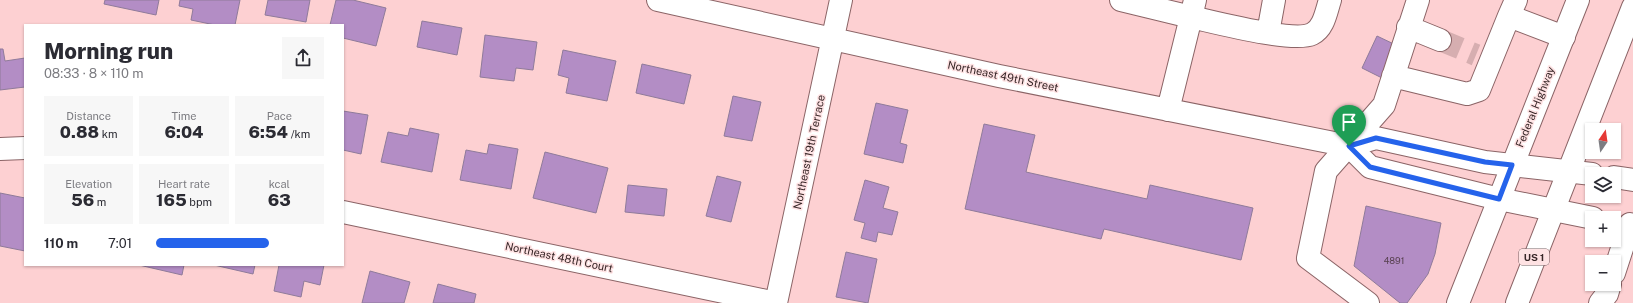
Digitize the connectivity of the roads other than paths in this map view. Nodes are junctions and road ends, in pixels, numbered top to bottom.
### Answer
1 (658, 0) edge
2 (841, 0) edge
3 (1123, 0) edge
4 (1274, 0) edge
5 (1330, 0) edge
6 (1418, 0) edge
7 (1578, 0) edge
8 (1509, 6) edge
9 (1193, 9) edge
10 (1632, 14) edge
11 (1408, 27) junction
12 (1268, 33) junction
13 (1564, 37) junction
14 (833, 39) junction
15 (1440, 40) tunnel mouth
16 (1393, 76) junction
17 (1168, 110) junction
18 (1349, 146) junction
19 (24, 148) edge
20 (0, 149) edge
21 (1512, 165) junction
22 (1567, 172) junction
23 (1585, 173) edge
24 (1621, 178) edge
25 (1633, 180) edge
26 (1499, 199) junction
27 (1552, 211) junction
28 (344, 212) edge
29 (1585, 217) edge
30 (1626, 223) edge
31 (1618, 255) edge
32 (1607, 291) edge
33 (776, 303) edge
34 (1368, 303) edge
35 (1458, 303) edge
36 (1517, 303) edge
37 (1600, 303) edge

1 - 14 street, Northeast 49th Street
2 - 14 street, Northeast 19th Terrace
3 - 9 street
4 - 12 street
5 - 12 street
6 - 11 street
7 - 13 street, Federal Highway
8 - 13 street
8 - 16 street
9 - 12 street
9 - 17 street
10 - 22 street, US 1
11 - 15 street
11 - 16 street
13 - 21 street, Federal Highway
14 - 17 street, Northeast 49th Street
14 - 33 street, Northeast 19th Terrace
16 - 18 street
17 - 18 street, Northeast 49th Street
18 - 21 street, Northeast 49th Street
18 - 26 street
18 - 34 street
19 - 20 street
21 - 22 street, Northeast 49th Street
21 - 26 street, Federal Highway
22 - 23 street, Northeast 49th Street
22 - 27 street, US 1
24 - 25 street
26 - 27 street
26 - 35 street, Federal Highway
27 - 29 street
27 - 36 street, US 1
28 - 33 street, Northeast 48th Court
30 - 31 street
32 - 37 street

